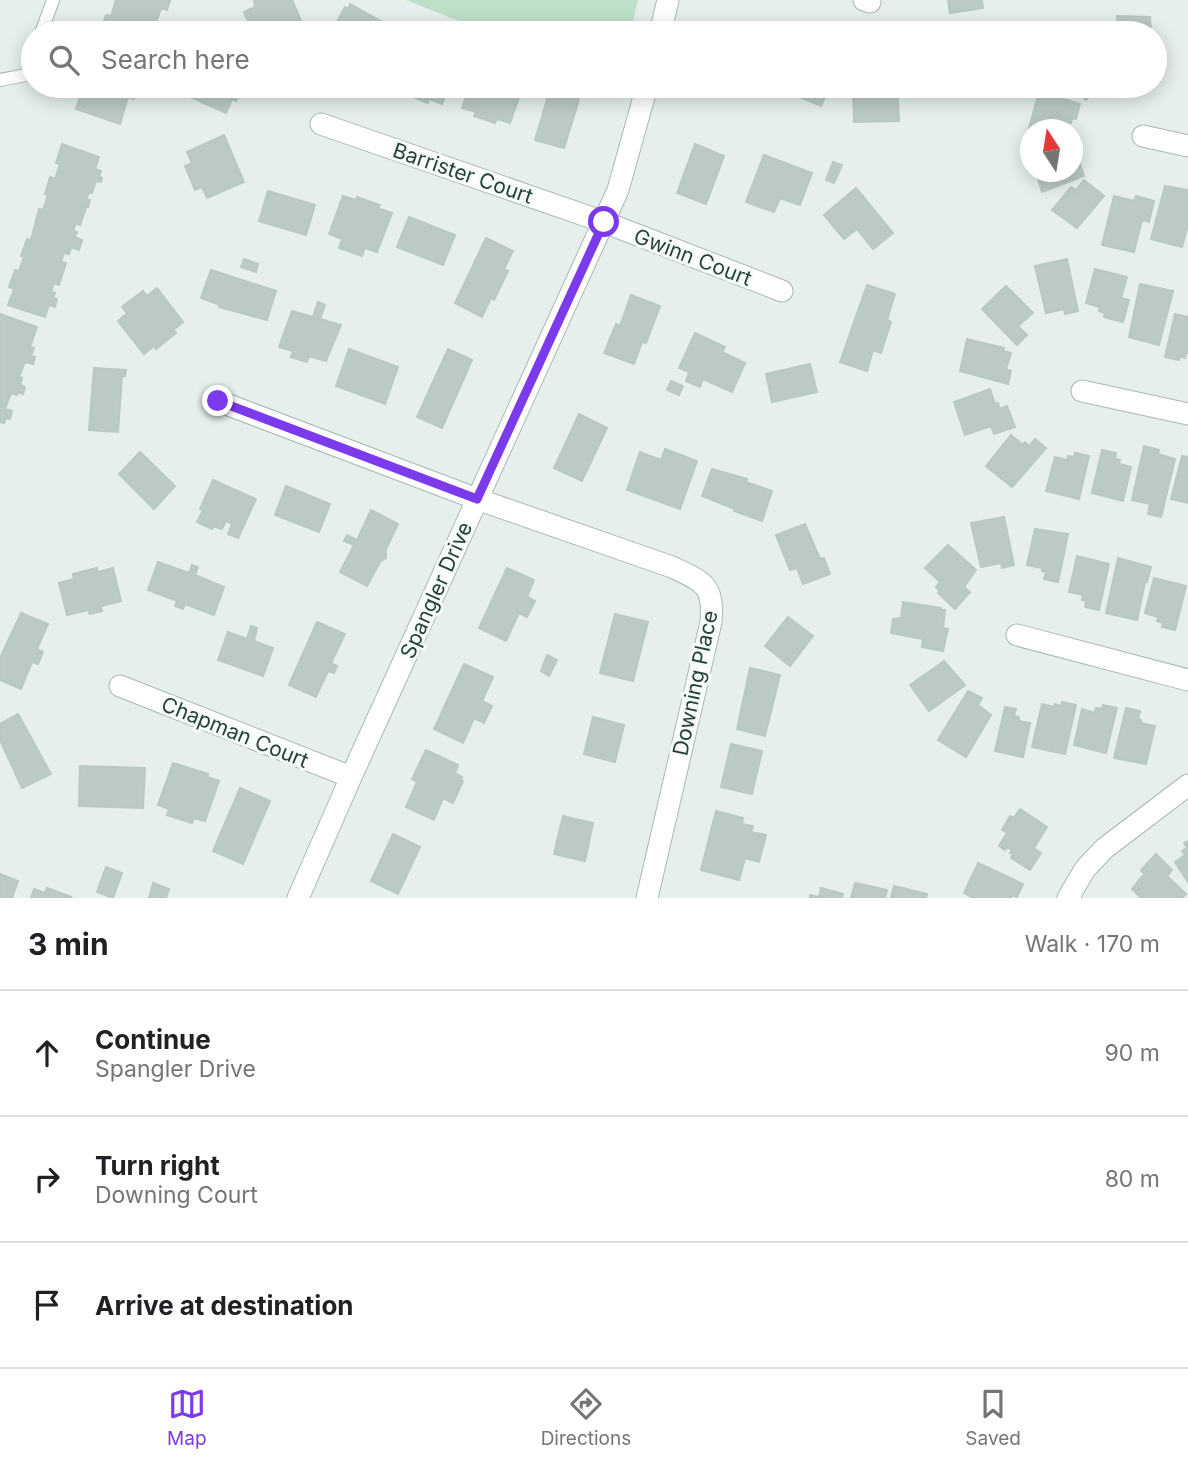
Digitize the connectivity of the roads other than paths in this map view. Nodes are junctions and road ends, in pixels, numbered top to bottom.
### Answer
1 (52, 0) edge
2 (668, 0) edge
3 (45, 21) edge
4 (663, 21) edge
5 (21, 76) edge
6 (0, 80) edge
7 (644, 98) edge
8 (321, 124) dead end
9 (1143, 136) dead end
10 (1188, 146) edge
11 (604, 222) junction
12 (782, 291) dead end
13 (1082, 391) dead end
14 (218, 401) dead end
15 (1188, 414) edge
16 (477, 499) junction
17 (1017, 635) dead end
18 (1188, 680) edge
19 (120, 686) dead end
20 (351, 777) junction
21 (1188, 785) edge
22 (298, 898) edge
23 (647, 898) edge
24 (1068, 898) edge

1 - 3 lane
2 - 4 street
5 - 6 lane
7 - 11 street, Spangler Drive
8 - 11 street, Barrister Court
9 - 10 street
11 - 12 street, Gwinn Court
11 - 16 street, Spangler Drive
13 - 15 street
14 - 16 street
16 - 20 street, Spangler Drive
16 - 23 street, Downing Place
17 - 18 street
19 - 20 street, Chapman Court
20 - 22 street, Spangler Drive
21 - 24 street

